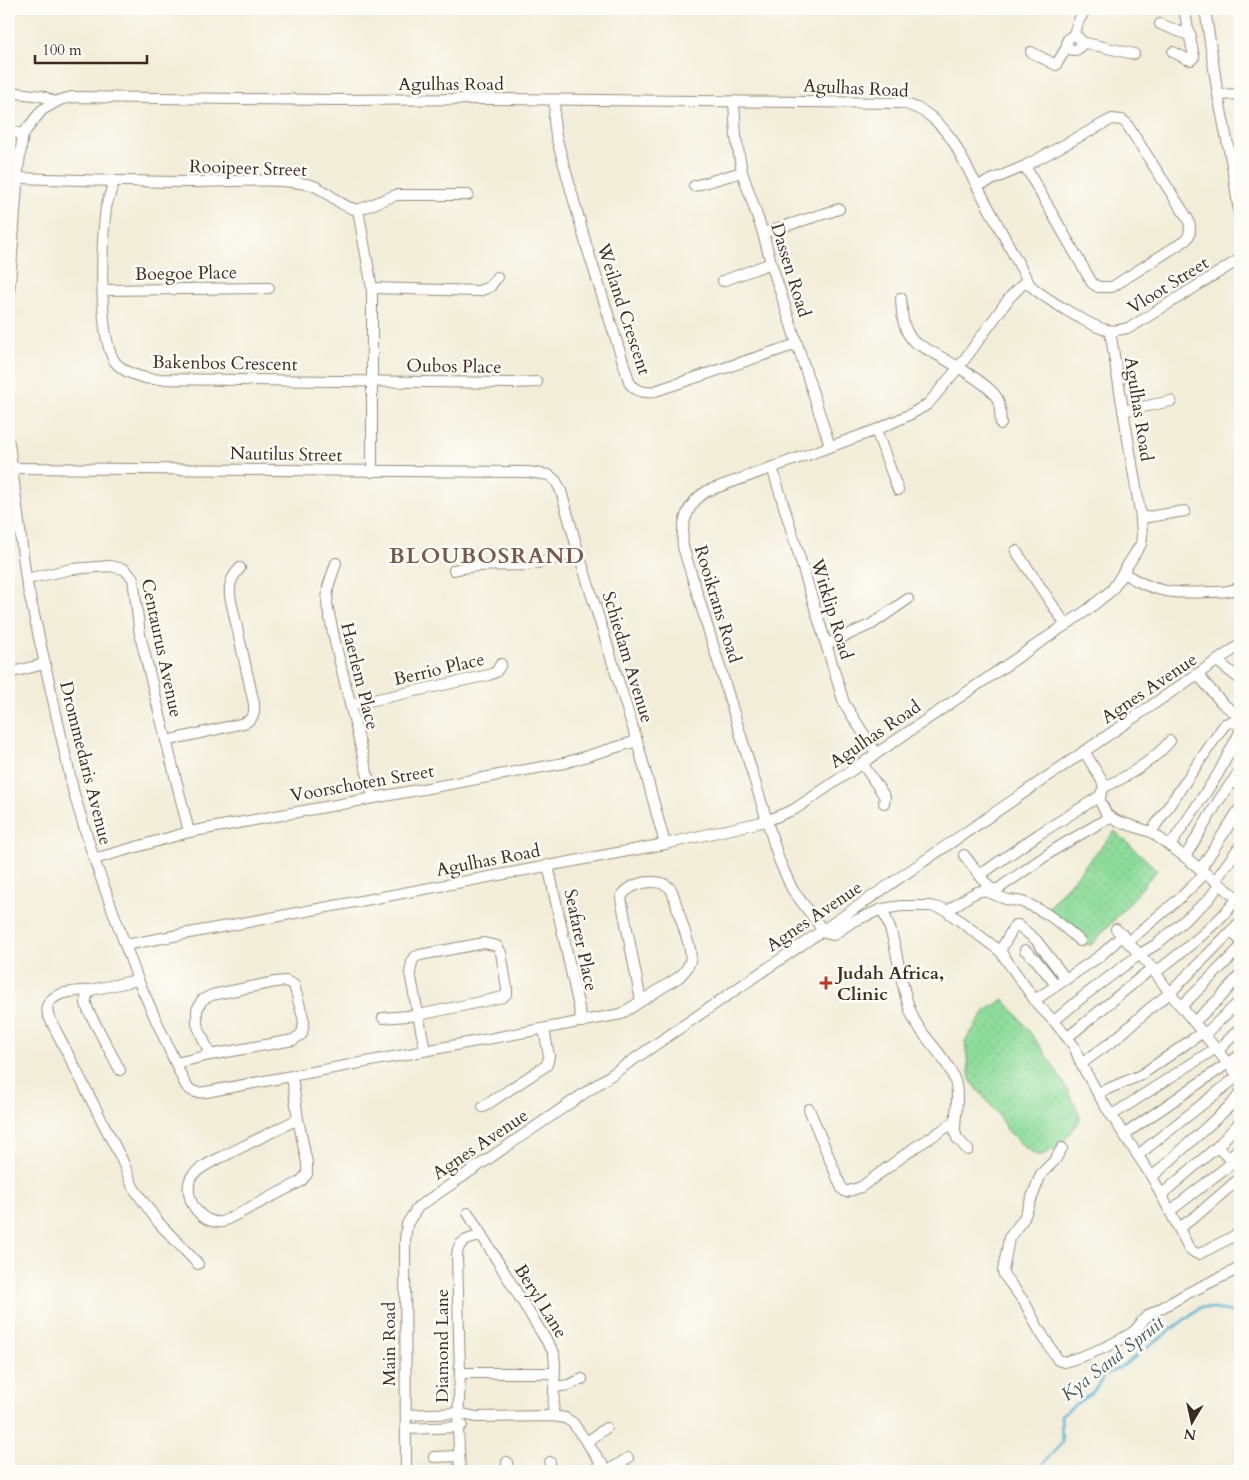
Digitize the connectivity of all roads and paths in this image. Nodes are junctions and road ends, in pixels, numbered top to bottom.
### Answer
1 (1086, 9) edge
2 (1184, 9) edge
3 (1205, 9) edge
4 (1160, 24) dead end
5 (1191, 36) junction
6 (1077, 39) junction
7 (1031, 52) dead end
8 (1173, 52) dead end
9 (1134, 54) dead end
10 (9, 92) edge
11 (1240, 94) edge
12 (1218, 95) junction
13 (555, 101) junction
14 (734, 101) junction
15 (52, 104) junction
16 (9, 131) edge
17 (23, 134) junction
18 (1025, 166) junction
19 (15, 172) edge
20 (742, 172) junction
21 (114, 182) junction
22 (694, 186) dead end
23 (977, 186) junction
24 (468, 195) dead end
25 (839, 209) dead end
26 (358, 210) junction
27 (1240, 218) edge
28 (763, 233) junction
29 (1240, 259) edge
30 (771, 264) junction
31 (497, 277) dead end
32 (723, 281) dead end
33 (1026, 281) junction
34 (269, 288) dead end
35 (372, 288) junction
36 (104, 290) junction
37 (9, 296) edge
38 (901, 298) dead end
39 (1110, 331) junction
40 (798, 344) junction
41 (959, 367) junction
42 (371, 381) junction
43 (537, 382) dead end
44 (1171, 402) dead end
45 (1123, 411) junction
46 (1001, 424) dead end
47 (876, 430) junction
48 (9, 443) edge
49 (830, 446) junction
50 (12, 468) junction
51 (772, 468) junction
52 (372, 472) junction
53 (556, 481) joint
54 (898, 490) dead end
55 (1185, 511) dead end
56 (1141, 518) junction
57 (578, 551) junction
58 (1016, 551) dead end
59 (336, 563) dead end
60 (240, 568) dead end
61 (454, 570) dead end
62 (1123, 573) junction
63 (26, 580) junction
64 (1240, 587) edge
65 (908, 599) dead end
66 (1066, 625) junction
67 (827, 644) junction
68 (1240, 645) edge
69 (1217, 661) junction
70 (44, 664) junction
71 (501, 664) dead end
72 (9, 673) edge
73 (1197, 674) junction
74 (1240, 679) edge
75 (350, 705) junction
76 (1240, 717) edge
77 (1240, 724) edge
78 (1240, 732) edge
79 (166, 741) junction
80 (637, 741) junction
81 (1170, 741) dead end
82 (1084, 751) junction
83 (876, 753) junction
84 (862, 762) junction
85 (1240, 771) edge
86 (1102, 791) junction
87 (373, 797) junction
88 (884, 803) dead end
89 (1240, 808) edge
90 (1110, 817) junction
91 (766, 821) junction
92 (189, 832) junction
93 (1151, 832) junction
94 (664, 844) junction
95 (1170, 846) junction
96 (1240, 846) edge
97 (964, 855) dead end
98 (1185, 856) junction
99 (94, 859) junction
100 (548, 865) junction
101 (1203, 872) junction
102 (980, 875) junction
103 (1218, 883) junction
104 (1240, 886) edge
105 (1237, 898) edge
106 (882, 910) junction
107 (948, 911) junction
108 (1240, 922) edge
109 (822, 930) junction
110 (1231, 931) junction
111 (1123, 935) junction
112 (1240, 940) edge
113 (1080, 941) dead end
114 (125, 945) junction
115 (1240, 948) edge
116 (1025, 950) dead end
117 (1000, 951) junction
118 (1140, 954) junction
119 (1154, 970) junction
120 (1240, 975) edge
121 (1066, 979) junction
122 (138, 980) junction
123 (1056, 985) junction
124 (91, 990) junction
125 (1170, 993) junction
126 (1035, 1000) junction
127 (641, 1001) junction
128 (1240, 1001) edge
129 (1182, 1006) junction
130 (419, 1015) junction
131 (383, 1018) dead end
132 (1054, 1021) junction
133 (582, 1022) junction
134 (1194, 1022) junction
135 (1240, 1028) edge
136 (544, 1029) junction
137 (1204, 1033) junction
138 (1068, 1037) junction
139 (425, 1050) junction
140 (1217, 1050) junction
141 (210, 1055) junction
142 (1240, 1055) edge
143 (176, 1063) junction
144 (1227, 1063) junction
145 (1081, 1064) junction
146 (120, 1070) dead end
147 (292, 1077) junction
148 (1239, 1077) edge
149 (1098, 1093) junction
150 (1240, 1093) edge
151 (483, 1107) dead end
152 (809, 1109) dead end
153 (1112, 1115) junction
154 (298, 1119) junction
155 (955, 1122) junction
156 (1240, 1122) edge
157 (1125, 1134) junction
158 (1217, 1147) junction
159 (1240, 1147) edge
160 (1062, 1148) dead end
161 (968, 1150) dead end
162 (1138, 1155) junction
163 (1234, 1163) edge
164 (1152, 1177) junction
165 (1240, 1178) edge
166 (1161, 1195) junction
167 (1170, 1211) junction
168 (468, 1213) dead end
169 (410, 1217) joint
170 (1179, 1228) junction
171 (1240, 1233) edge
172 (481, 1236) junction
173 (198, 1264) dead end
174 (1240, 1268) edge
175 (460, 1373) junction
176 (554, 1373) junction
177 (582, 1379) dead end
178 (554, 1387) junction
179 (459, 1413) junction
180 (406, 1416) junction
181 (552, 1416) junction
182 (476, 1417) junction
183 (458, 1427) junction
184 (606, 1428) dead end
185 (406, 1429) junction
186 (587, 1442) junction
187 (459, 1456) junction
188 (434, 1457) dead end
189 (628, 1458) dead end
190 (606, 1469) edge
191 (406, 1471) edge
192 (460, 1471) edge
193 (592, 1471) edge

1 - 6 street
2 - 5 street
3 - 12 street
4 - 5 street
5 - 8 street
6 - 7 street
6 - 9 street
10 - 15 street
11 - 12 street
12 - 27 street
13 - 14 street, Agulhas Road
13 - 15 street, Agulhas Road
13 - 40 street, Weiland Crescent
14 - 20 street, Dassen Road
14 - 23 street, Agulhas Road
15 - 17 street
16 - 17 street
17 - 19 street
18 - 18 street
18 - 23 street
19 - 21 street, Rooipeer Street
19 - 37 street
20 - 22 street
20 - 28 street, Dassen Road
21 - 26 street, Rooipeer Street
21 - 36 street, Bakenbos Crescent
23 - 33 street, Agulhas Road
24 - 26 street
25 - 28 street
26 - 35 street
28 - 30 street, Dassen Road
29 - 39 street, Vloot Street
30 - 32 street
30 - 40 street, Dassen Road
31 - 35 street
33 - 39 street, Agulhas Road
33 - 41 street, Rooikrans Road
34 - 36 street, Boegoe Place
35 - 42 street
36 - 42 street, Bakenbos Crescent
38 - 41 street
39 - 45 street, Agulhas Road
40 - 49 street, Dassen Road
41 - 46 street
41 - 47 street, Rooikrans Road
42 - 43 street, Oubos Place
42 - 52 street
44 - 45 street
45 - 56 street, Agulhas Road
47 - 49 street, Rooikrans Road
47 - 54 street
48 - 50 street, Drommedaris Avenue
49 - 51 street, Rooikrans Road
50 - 52 street, Nautilus Street
50 - 63 street, Drommedaris Avenue
51 - 67 street, Witklip Road
51 - 91 street, Rooikrans Road
52 - 53 street, Nautilus Street
53 - 57 street, Schiedam Avenue
55 - 56 street
56 - 62 street, Agulhas Road
57 - 61 street
57 - 80 street, Schiedam Avenue
58 - 66 street
59 - 75 street, Haerlem Place
60 - 79 street
62 - 64 street
62 - 66 street, Agulhas Road
63 - 70 street, Drommedaris Avenue
63 - 79 street, Centaurus Avenue
65 - 67 street
66 - 83 street, Agulhas Road
67 - 83 street, Witklip Road
68 - 69 street, Agnes Avenue
69 - 73 street, Agnes Avenue
69 - 74 street
70 - 72 street
70 - 99 street, Drommedaris Avenue
71 - 75 street, Berrio Place
73 - 76 street
73 - 82 street, Agnes Avenue
75 - 87 street, Haerlem Place
77 - 93 street
78 - 95 street
79 - 92 street, Centaurus Avenue
80 - 87 street, Voorschoten Street
80 - 94 street, Schiedam Avenue
81 - 86 street
82 - 86 street
82 - 109 street, Agnes Avenue
83 - 84 street, Agulhas Road
84 - 88 street
84 - 91 street, Agulhas Road
85 - 98 street
86 - 90 street
86 - 102 street
87 - 92 street, Voorschoten Street
89 - 101 street
90 - 93 street
90 - 102 street
91 - 94 street, Agulhas Road
91 - 109 street, Rooikrans Road
92 - 99 street, Voorschoten Street
93 - 95 street
94 - 100 street, Agulhas Road
95 - 98 street
96 - 103 street
97 - 102 street
98 - 101 street
99 - 114 street, Drommedaris Avenue
100 - 114 street, Agulhas Road
100 - 133 street, Seafarer Place
101 - 103 street
101 - 111 street
103 - 105 street
103 - 118 street
104 - 105 street
105 - 119 street
106 - 107 street
106 - 109 street
106 - 155 street
107 - 113 street
107 - 117 street
108 - 110 street
109 - 169 street, Agnes Avenue
110 - 112 street
110 - 125 street
111 - 118 street
111 - 121 street
114 - 122 street, Drommedaris Avenue
115 - 129 street
116 - 123 street
117 - 121 street
117 - 126 street
118 - 119 street
118 - 132 street
119 - 125 street
119 - 138 street
120 - 134 street
121 - 123 street
122 - 124 street
122 - 143 street, Drommedaris Avenue
123 - 126 street
124 - 146 street
124 - 173 street
125 - 129 street
125 - 145 street
126 - 132 street
127 - 127 street
127 - 133 street
128 - 137 street
129 - 134 street
130 - 130 street
130 - 131 street
130 - 139 street
132 - 138 street
133 - 136 street
134 - 137 street
135 - 140 street
136 - 139 street
136 - 151 street
137 - 140 street
137 - 149 street
138 - 145 street
139 - 147 street
140 - 144 street
140 - 153 street
141 - 141 street
141 - 143 street
142 - 144 street
143 - 147 street, Drommedaris Avenue
144 - 148 street
144 - 157 street
145 - 149 street
147 - 154 street
148 - 162 street
149 - 153 street
150 - 164 street
152 - 155 street
153 - 157 street
154 - 154 street
155 - 161 street
156 - 158 street
157 - 162 street
158 - 163 street
158 - 166 street
159 - 163 street
160 - 174 street
162 - 164 street
163 - 167 street
164 - 166 street
165 - 170 street
166 - 167 street
167 - 170 street
168 - 172 street, Beryl Lane
169 - 180 street, Main Road
170 - 171 street
172 - 175 street, Diamond Lane
172 - 176 street, Beryl Lane
175 - 176 street
175 - 179 street, Diamond Lane
176 - 178 street, Beryl Lane
177 - 178 street
178 - 181 street, Beryl Lane
179 - 180 street
179 - 182 street
179 - 183 street, Diamond Lane
180 - 185 street, Main Road
181 - 182 street
181 - 186 street
182 - 183 street
183 - 185 street
183 - 187 street, Diamond Lane
184 - 186 street
185 - 191 street, Main Road
186 - 190 street
187 - 188 street
187 - 192 street, Diamond Lane
189 - 190 street
190 - 193 street

